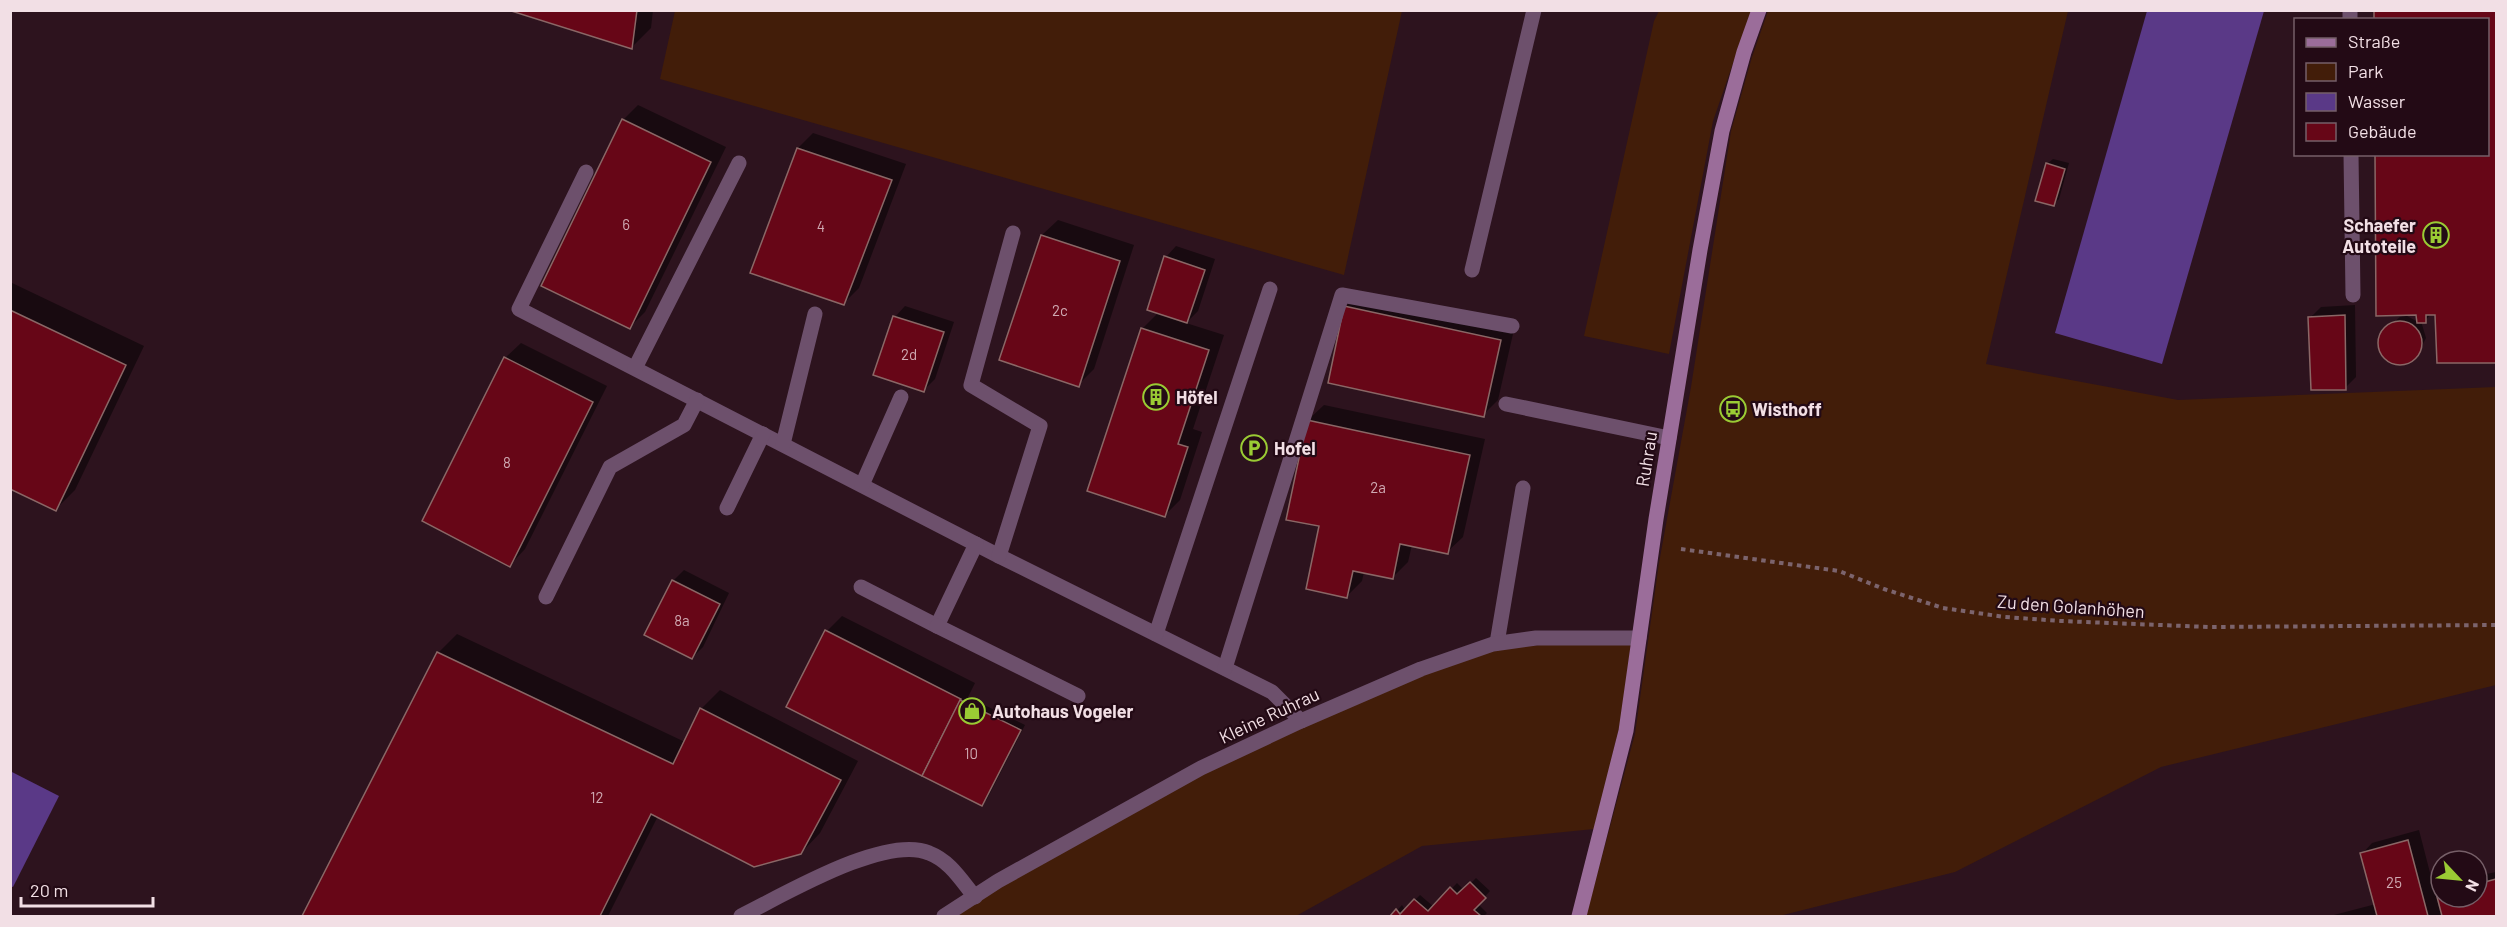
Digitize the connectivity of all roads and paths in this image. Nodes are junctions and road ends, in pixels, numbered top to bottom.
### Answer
1 (1534, 10) edge
2 (1759, 10) edge
3 (2351, 156) edge
4 (739, 164) dead end
5 (586, 172) dead end
6 (1013, 233) dead end
7 (1472, 270) dead end
8 (1270, 290) dead end
9 (2353, 295) dead end
10 (815, 314) dead end
11 (1512, 326) dead end
12 (635, 368) junction
13 (901, 397) dead end
14 (697, 400) junction
15 (1506, 404) dead end
16 (763, 434) junction
17 (1669, 438) junction
18 (783, 444) junction
19 (862, 485) junction
20 (1523, 488) dead end
21 (727, 508) dead end
22 (976, 544) junction
23 (1652, 546) junction
24 (999, 556) junction
25 (861, 587) dead end
26 (546, 597) dead end
27 (2496, 625) edge
28 (937, 626) junction
29 (1156, 634) junction
30 (1639, 638) junction
31 (1497, 643) junction
32 (1225, 668) junction
33 (1078, 696) dead end
34 (1301, 721) junction
35 (975, 897) junction
36 (741, 916) edge
37 (944, 916) edge
38 (1579, 916) edge

1 - 7 street
2 - 17 street, Ruhrau
3 - 9 street
4 - 12 street
5 - 12 street
6 - 24 street
8 - 29 street
10 - 18 street
11 - 32 street
12 - 14 street
13 - 19 street
14 - 16 street
14 - 26 street
15 - 17 street
16 - 18 street
16 - 21 street
17 - 23 street, Ruhrau
18 - 19 street
19 - 22 street
20 - 31 street
22 - 24 street
22 - 28 street
23 - 27 path, Zu den Golanhöhen
23 - 30 street, Ruhrau
24 - 29 street
25 - 28 street
28 - 33 street
29 - 32 street
30 - 31 street, Kleine Ruhrau
30 - 38 street, Ruhrau
31 - 34 street, Kleine Ruhrau
32 - 34 street
34 - 35 street, Kleine Ruhrau
35 - 36 street
35 - 37 street, Kleine Ruhrau

